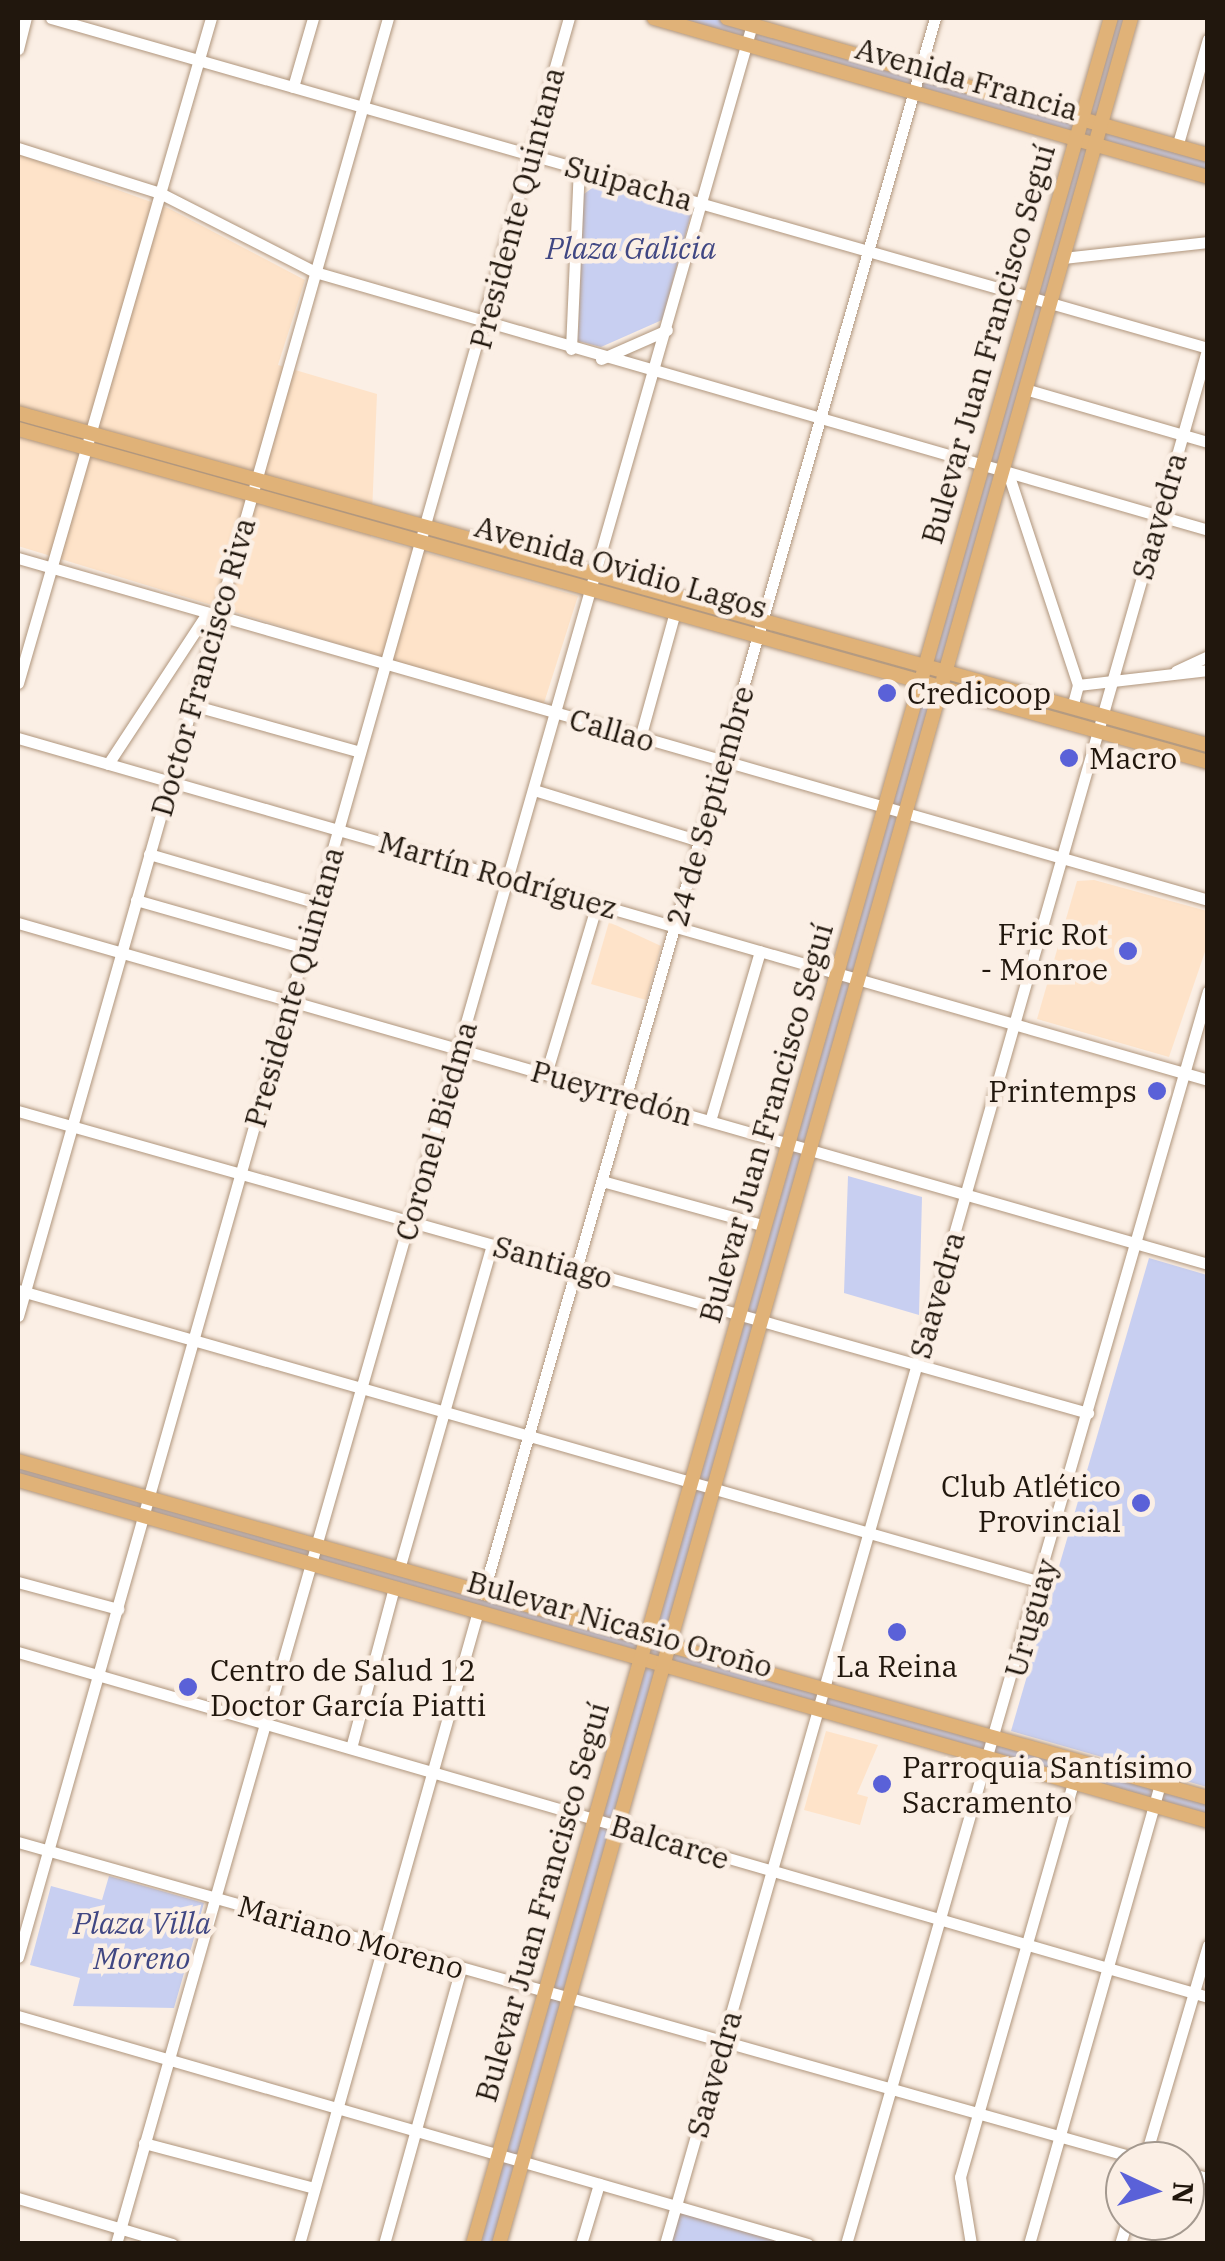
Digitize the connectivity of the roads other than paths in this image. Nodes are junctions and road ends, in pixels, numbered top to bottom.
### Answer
1 (26, 18) edge
2 (51, 18) edge
3 (210, 18) edge
4 (313, 18) edge
5 (388, 18) edge
6 (569, 18) edge
7 (654, 18) edge
8 (727, 18) edge
9 (935, 18) edge
10 (1111, 18) edge
11 (1131, 18) edge
12 (753, 21) edge
13 (1208, 39) edge
14 (747, 44) junction
15 (18, 49) edge
16 (198, 60) junction
17 (920, 73) junction
18 (293, 87) junction
19 (914, 92) junction
20 (363, 107) junction
21 (1082, 119) junction
22 (1100, 124) junction
23 (1076, 139) junction
24 (1095, 145) junction
25 (1177, 146) junction
26 (18, 148) edge
27 (531, 155) junction
28 (1208, 155) edge
29 (579, 169) junction
30 (1208, 177) edge
31 (160, 193) junction
32 (702, 204) junction
33 (1208, 242) edge
34 (869, 252) junction
35 (1063, 258) junction
36 (315, 272) junction
37 (1030, 298) junction
38 (1050, 304) junction
39 (486, 324) junction
40 (667, 330) junction
41 (1207, 348) edge
42 (571, 350) junction
43 (602, 359) junction
44 (656, 374) junction
45 (1025, 389) junction
46 (18, 413) edge
47 (820, 420) junction
48 (18, 428) edge
49 (1182, 436) junction
50 (88, 440) junction
51 (1208, 442) edge
52 (982, 465) junction
53 (1005, 472) junction
54 (254, 487) junction
55 (1160, 515) junction
56 (1208, 530) edge
57 (423, 532) junction
58 (18, 558) edge
59 (51, 568) junction
60 (595, 581) junction
61 (676, 612) junction
62 (212, 615) junction
63 (763, 620) junction
64 (759, 636) junction
65 (1208, 656) edge
66 (385, 665) junction
67 (1208, 670) edge
68 (922, 673) junction
69 (1158, 678) junction
70 (943, 679) junction
71 (18, 683) edge
72 (1078, 685) junction
73 (1111, 686) junction
74 (192, 704) junction
75 (1072, 707) junction
76 (556, 714) junction
77 (1100, 723) junction
78 (18, 738) edge
79 (640, 738) junction
80 (1208, 745) edge
81 (360, 752) junction
82 (722, 762) junction
83 (1208, 762) edge
84 (108, 764) junction
85 (170, 782) junction
86 (534, 790) junction
87 (884, 808) junction
88 (904, 814) junction
89 (338, 829) junction
90 (700, 842) junction
91 (150, 854) junction
92 (1062, 858) junction
93 (508, 878) junction
94 (136, 900) junction
95 (1208, 900) edge
96 (318, 903) junction
97 (597, 904) junction
98 (18, 923) edge
99 (675, 926) junction
100 (305, 948) junction
101 (760, 951) junction
102 (122, 952) junction
103 (837, 973) junction
104 (857, 979) junction
105 (1208, 991) edge
106 (290, 1001) junction
107 (1205, 1009) edge
108 (1014, 1024) junction
109 (459, 1050) junction
110 (1184, 1073) junction
111 (546, 1074) junction
112 (1208, 1080) edge
113 (626, 1097) junction
114 (18, 1111) edge
115 (710, 1121) junction
116 (72, 1127) junction
117 (788, 1144) junction
118 (808, 1150) junction
119 (241, 1174) junction
120 (602, 1181) junction
121 (966, 1195) junction
122 (410, 1222) junction
123 (765, 1226) junction
124 (1136, 1243) junction
125 (492, 1245) junction
126 (1208, 1264) edge
127 (577, 1269) junction
128 (21, 1291) edge
129 (740, 1315) junction
130 (18, 1316) edge
131 (760, 1321) junction
132 (194, 1341) junction
133 (918, 1365) junction
134 (362, 1390) junction
135 (445, 1413) junction
136 (1088, 1413) junction
137 (528, 1437) junction
138 (18, 1461) edge
139 (18, 1480) edge
140 (692, 1484) junction
141 (711, 1490) junction
142 (149, 1498) junction
143 (144, 1516) junction
144 (869, 1534) junction
145 (318, 1546) junction
146 (313, 1564) junction
147 (399, 1570) junction
148 (18, 1582) edge
149 (1040, 1582) junction
150 (394, 1587) junction
151 (484, 1594) junction
152 (118, 1609) junction
153 (478, 1612) junction
154 (646, 1640) junction
155 (667, 1646) junction
156 (18, 1652) edge
157 (641, 1658) junction
158 (662, 1664) junction
159 (99, 1676) junction
160 (825, 1690) junction
161 (820, 1709) junction
162 (267, 1724) junction
163 (996, 1739) junction
164 (351, 1748) junction
165 (990, 1760) junction
166 (434, 1771) junction
167 (1073, 1784) junction
168 (1160, 1785) junction
169 (1208, 1798) edge
170 (1154, 1806) junction
171 (594, 1819) junction
172 (1208, 1822) edge
173 (616, 1826) junction
174 (18, 1842) edge
175 (48, 1850) junction
176 (772, 1872) junction
177 (216, 1898) junction
178 (942, 1921) junction
179 (1026, 1945) junction
180 (1208, 1945) edge
181 (384, 1946) junction
182 (18, 1956) edge
183 (1107, 1968) junction
184 (461, 1969) junction
185 (545, 1992) junction
186 (1194, 1993) junction
187 (1208, 1997) edge
188 (568, 1999) junction
189 (18, 2016) edge
190 (723, 2042) junction
191 (169, 2059) junction
192 (892, 2090) junction
193 (338, 2108) junction
194 (978, 2114) junction
195 (416, 2130) junction
196 (1060, 2136) junction
197 (1151, 2141) edge
198 (144, 2143) junction
199 (1105, 2149) edge
200 (498, 2155) junction
201 (522, 2162) junction
202 (599, 2184) junction
203 (314, 2188) junction
204 (18, 2198) edge
205 (676, 2205) junction
206 (120, 2228) junction
207 (116, 2244) edge
208 (172, 2244) edge
209 (299, 2244) edge
210 (384, 2244) edge
211 (473, 2244) edge
212 (498, 2244) edge
213 (582, 2244) edge
214 (665, 2244) edge
215 (808, 2244) edge
216 (846, 2244) edge
217 (971, 2244) edge
218 (1029, 2244) edge

1 - 15 street
2 - 16 street, Suipacha
3 - 16 street
4 - 18 street
5 - 20 street, Doctor Francisco Riva
6 - 27 street, Presidente Quintana
7 - 14 main road, Avenida Francia
8 - 12 main road, Avenida Francia
9 - 17 street, 24 de Septiembre
10 - 21 main road, Bulevar Juan Francisco Seguí
11 - 22 main road, Bulevar Juan Francisco Seguí
12 - 14 street, Coronel Biedma
12 - 17 main road, Avenida Francia
13 - 25 street
14 - 19 main road, Avenida Francia
14 - 32 street, Coronel Biedma
16 - 18 street, Suipacha
16 - 31 street
17 - 19 street, 24 de Septiembre
17 - 21 main road, Avenida Francia
18 - 20 street, Suipacha
19 - 23 main road, Avenida Francia
19 - 34 street, 24 de Septiembre
20 - 27 street, Suipacha
20 - 36 street, Doctor Francisco Riva
21 - 22 main road, Avenida Francia
21 - 23 main road, Bulevar Juan Francisco Seguí
22 - 24 main road, Bulevar Juan Francisco Seguí
22 - 25 main road, Avenida Francia
23 - 24 main road, Avenida Francia
23 - 37 main road, Bulevar Juan Francisco Seguí
24 - 30 main road, Avenida Francia
24 - 35 main road, Bulevar Juan Francisco Seguí
25 - 28 main road, Avenida Francia
26 - 31 street
27 - 29 street, Suipacha
27 - 39 street, Presidente Quintana
29 - 32 street, Suipacha
29 - 42 street
31 - 36 street
31 - 50 street
32 - 34 street, Suipacha
32 - 40 street, Coronel Biedma
33 - 35 street
34 - 37 street, Suipacha
34 - 47 street, 24 de Septiembre
35 - 38 main road, Bulevar Juan Francisco Seguí
36 - 39 street
36 - 54 street, Doctor Francisco Riva
37 - 38 street, Suipacha
37 - 52 main road, Bulevar Juan Francisco Seguí
38 - 41 street, Suipacha
38 - 45 main road, Bulevar Juan Francisco Seguí
39 - 42 street
39 - 57 street, Presidente Quintana
40 - 43 street
40 - 44 street, Coronel Biedma
41 - 49 street, Saavedra
42 - 43 street
43 - 44 street
44 - 47 street
44 - 60 street, Coronel Biedma
45 - 49 street
45 - 53 main road, Bulevar Juan Francisco Seguí
46 - 50 main road, Avenida Ovidio Lagos
47 - 52 street
47 - 63 street, 24 de Septiembre
48 - 50 main road, Avenida Ovidio Lagos
49 - 51 street
49 - 55 street, Saavedra
50 - 54 main road, Avenida Ovidio Lagos
50 - 59 street
52 - 53 street
52 - 68 main road, Bulevar Juan Francisco Seguí
53 - 55 street
53 - 70 main road, Bulevar Juan Francisco Seguí
53 - 72 street
54 - 57 main road, Avenida Ovidio Lagos
54 - 62 street, Doctor Francisco Riva
55 - 56 street
55 - 73 street, Saavedra
57 - 60 main road, Avenida Ovidio Lagos
57 - 66 street, Presidente Quintana
58 - 59 street, Callao
59 - 62 street, Callao
59 - 71 street
60 - 61 main road, Avenida Ovidio Lagos
60 - 63 main road, Avenida Ovidio Lagos
60 - 76 street, Coronel Biedma
61 - 64 main road, Avenida Ovidio Lagos
61 - 79 street
62 - 66 street, Callao
62 - 74 street, Doctor Francisco Riva
62 - 84 street
63 - 64 street, 24 de Septiembre
63 - 68 main road, Avenida Ovidio Lagos
64 - 68 main road, Avenida Ovidio Lagos
64 - 82 street, 24 de Septiembre
65 - 69 street
66 - 76 street, Callao
66 - 81 street, Presidente Quintana
67 - 69 street
68 - 70 main road, Avenida Ovidio Lagos
68 - 87 main road, Bulevar Juan Francisco Seguí
69 - 73 street
70 - 75 main road, Avenida Ovidio Lagos
70 - 77 main road, Avenida Ovidio Lagos
70 - 88 main road, Bulevar Juan Francisco Seguí
72 - 73 street
72 - 75 street
73 - 77 street, Saavedra
74 - 81 street
74 - 85 street, Doctor Francisco Riva
75 - 77 main road, Avenida Ovidio Lagos
76 - 79 street, Callao
76 - 86 street, Coronel Biedma
77 - 80 main road, Avenida Ovidio Lagos
77 - 83 main road, Avenida Ovidio Lagos
77 - 92 street, Saavedra
78 - 84 street, Martín Rodríguez
79 - 82 street, Callao
81 - 89 street, Presidente Quintana
82 - 87 street, Callao
82 - 90 street, 24 de Septiembre
84 - 85 street, Martín Rodríguez
85 - 89 street, Martín Rodríguez
85 - 91 street, Doctor Francisco Riva
86 - 90 street
86 - 93 street, Coronel Biedma
87 - 88 street, Callao
87 - 103 main road, Bulevar Juan Francisco Seguí
88 - 92 street, Callao
88 - 104 main road, Bulevar Juan Francisco Seguí
89 - 93 street, Martín Rodríguez
89 - 96 street, Presidente Quintana
90 - 99 street, 24 de Septiembre
91 - 94 street, Doctor Francisco Riva
91 - 96 street
92 - 95 street, Callao
92 - 108 street, Saavedra
93 - 97 street, Martín Rodríguez
93 - 109 street, Coronel Biedma
94 - 100 street
94 - 102 street, Doctor Francisco Riva
96 - 100 street, Presidente Quintana
97 - 99 street, Martín Rodríguez
97 - 111 street
98 - 102 street, Pueyrredón
99 - 101 street, Martín Rodríguez
99 - 113 street, 24 de Septiembre
100 - 106 street, Presidente Quintana
101 - 103 street, Martín Rodríguez
101 - 115 street
102 - 106 street, Pueyrredón
102 - 116 street, Doctor Francisco Riva
103 - 104 street, Martín Rodríguez
103 - 117 main road, Bulevar Juan Francisco Seguí
104 - 108 street, Martín Rodríguez
104 - 118 main road, Bulevar Juan Francisco Seguí
105 - 107 street, Uruguay
106 - 109 street, Pueyrredón
106 - 119 street, Presidente Quintana
107 - 110 street, Uruguay
108 - 110 street, Martín Rodríguez
108 - 121 street, Saavedra
109 - 111 street, Pueyrredón
109 - 122 street, Coronel Biedma
110 - 112 street, Martín Rodríguez
110 - 124 street, Uruguay
111 - 113 street, Pueyrredón
113 - 115 street, Pueyrredón
113 - 120 street, 24 de Septiembre
114 - 116 street, Santiago
115 - 117 street, Pueyrredón
116 - 119 street, Santiago
116 - 128 street, Doctor Francisco Riva
117 - 118 street, Pueyrredón
117 - 123 main road, Bulevar Juan Francisco Seguí
118 - 121 street, Pueyrredón
118 - 131 main road, Bulevar Juan Francisco Seguí
119 - 122 street, Santiago
119 - 132 street, Presidente Quintana
120 - 123 street
120 - 127 street, 24 de Septiembre
121 - 124 street, Pueyrredón
121 - 133 street, Saavedra
122 - 125 street, Santiago
122 - 134 street, Coronel Biedma
123 - 129 main road, Bulevar Juan Francisco Seguí
124 - 126 street, Pueyrredón
124 - 136 street, Uruguay
125 - 127 street, Santiago
125 - 135 street
127 - 129 street, Santiago
127 - 137 street, 24 de Septiembre
128 - 130 street, Doctor Francisco Riva
128 - 132 street
129 - 131 street, Santiago
129 - 140 main road, Bulevar Juan Francisco Seguí
131 - 133 street, Santiago
131 - 141 main road, Bulevar Juan Francisco Seguí
132 - 134 street
132 - 142 street, Presidente Quintana
133 - 136 street, Santiago
133 - 144 street, Saavedra
134 - 135 street
134 - 145 street, Coronel Biedma
135 - 137 street
135 - 147 street
136 - 149 street, Uruguay
137 - 140 street
137 - 151 street, 24 de Septiembre
138 - 142 main road, Bulevar Nicasio Oroño
139 - 143 main road, Bulevar Nicasio Oroño
140 - 141 street
140 - 154 main road, Bulevar Juan Francisco Seguí
141 - 144 street
141 - 155 main road, Bulevar Juan Francisco Seguí
142 - 143 street, Presidente Quintana
142 - 145 main road, Bulevar Nicasio Oroño
143 - 146 main road, Bulevar Nicasio Oroño
143 - 152 street, Presidente Quintana
144 - 149 street
144 - 160 street, Saavedra
145 - 146 street, Coronel Biedma
145 - 147 main road, Bulevar Nicasio Oroño
146 - 150 main road, Bulevar Nicasio Oroño
146 - 162 street, Coronel Biedma
147 - 151 main road, Bulevar Nicasio Oroño
148 - 152 street
149 - 163 street, Uruguay
150 - 153 main road, Bulevar Nicasio Oroño
150 - 164 street
151 - 154 main road, Bulevar Nicasio Oroño
152 - 159 street, Presidente Quintana
153 - 157 main road, Bulevar Nicasio Oroño
153 - 166 street
154 - 155 main road, Bulevar Nicasio Oroño
154 - 157 main road, Bulevar Juan Francisco Seguí
155 - 158 main road, Bulevar Juan Francisco Seguí
155 - 160 main road, Bulevar Nicasio Oroño
156 - 159 street, Balcarce
157 - 158 main road, Bulevar Nicasio Oroño
157 - 171 main road, Bulevar Juan Francisco Seguí
158 - 161 main road, Bulevar Nicasio Oroño
158 - 173 main road, Bulevar Juan Francisco Seguí
159 - 162 street, Balcarce
159 - 175 street, Presidente Quintana
160 - 161 street, Saavedra
160 - 163 main road, Bulevar Nicasio Oroño
161 - 165 main road, Bulevar Nicasio Oroño
161 - 176 street, Saavedra
162 - 164 street, Balcarce
162 - 177 street, Coronel Biedma
163 - 165 street, Uruguay
163 - 168 main road, Bulevar Nicasio Oroño
164 - 166 street, Balcarce
165 - 167 main road, Bulevar Nicasio Oroño
165 - 178 street, Uruguay
166 - 171 street, Balcarce
166 - 181 street
167 - 170 main road, Bulevar Nicasio Oroño
167 - 179 street
168 - 169 main road, Bulevar Nicasio Oroño
168 - 170 street
170 - 172 main road, Bulevar Nicasio Oroño
170 - 183 street
171 - 173 street, Balcarce
171 - 185 main road, Bulevar Juan Francisco Seguí
173 - 176 street, Balcarce
173 - 188 main road, Bulevar Juan Francisco Seguí
174 - 175 street, Mariano Moreno
175 - 177 street, Mariano Moreno
175 - 182 street, Presidente Quintana
176 - 178 street, Balcarce
176 - 190 street, Saavedra
177 - 181 street, Mariano Moreno
177 - 191 street, Coronel Biedma
178 - 179 street, Balcarce
178 - 192 street, Uruguay
179 - 183 street, Balcarce
179 - 194 street
180 - 186 street
181 - 184 street, Mariano Moreno
181 - 193 street
183 - 186 street, Balcarce
183 - 196 street
184 - 185 street, Mariano Moreno
184 - 195 street
185 - 188 street, Mariano Moreno
185 - 200 main road, Bulevar Juan Francisco Seguí
186 - 187 street, Balcarce
186 - 197 street
188 - 190 street, Mariano Moreno
188 - 201 main road, Bulevar Juan Francisco Seguí
189 - 191 street
190 - 192 street, Mariano Moreno
190 - 205 street, Saavedra
191 - 193 street
191 - 198 street, Coronel Biedma
192 - 194 street, Mariano Moreno
192 - 216 street, Uruguay
193 - 195 street
193 - 203 street
194 - 196 street, Mariano Moreno
194 - 217 street
195 - 200 street
195 - 210 street
196 - 199 street, Mariano Moreno
196 - 218 street
198 - 203 street
198 - 206 street, Coronel Biedma
200 - 201 street
200 - 211 main road, Bulevar Juan Francisco Seguí
201 - 202 street
201 - 212 main road, Bulevar Juan Francisco Seguí
202 - 205 street
202 - 213 street
203 - 209 street
204 - 206 street
205 - 214 street, Saavedra
205 - 215 street
206 - 207 street, Coronel Biedma
206 - 208 street

